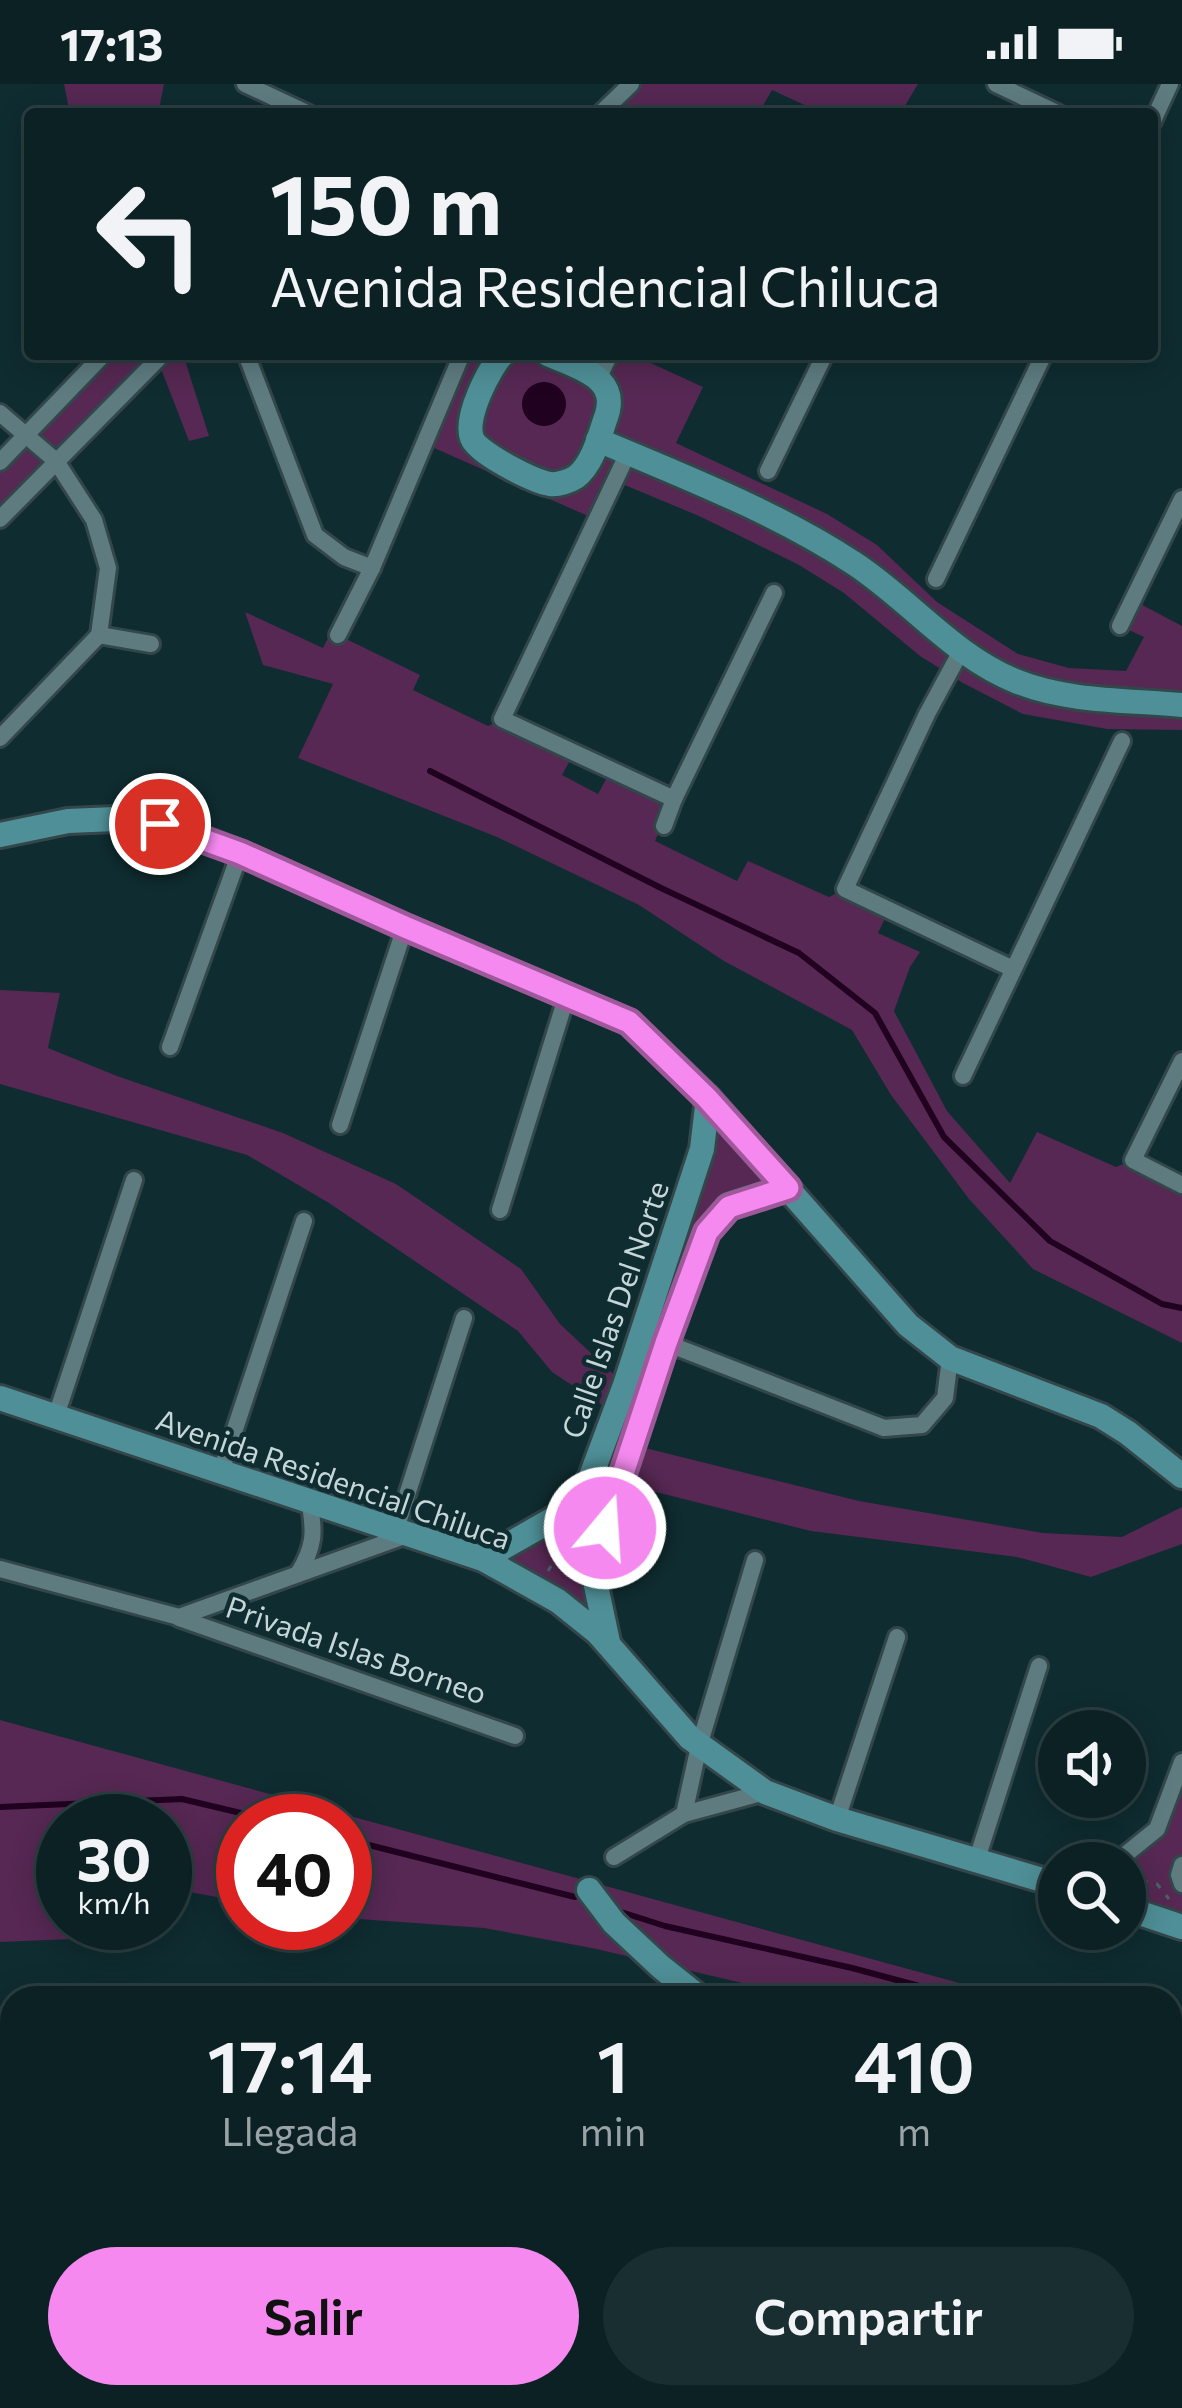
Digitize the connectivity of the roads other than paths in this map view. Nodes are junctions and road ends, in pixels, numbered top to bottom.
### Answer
1 (244, 84) edge
2 (631, 84) edge
3 (996, 84) edge
4 (262, 105) edge
5 (606, 108) edge
6 (1046, 108) edge
7 (98, 360) edge
8 (157, 360) edge
9 (248, 360) edge
10 (458, 360) edge
11 (822, 360) edge
12 (1041, 360) edge
13 (496, 363) edge
14 (604, 365) edge
15 (439, 408) junction
16 (0, 413) edge
17 (470, 419) junction
18 (26, 434) junction
19 (598, 440) junction
20 (628, 453) junction
21 (56, 461) junction
22 (0, 462) edge
23 (768, 471) dead end
24 (1182, 499) edge
25 (0, 519) edge
26 (372, 568) junction
27 (936, 579) dead end
28 (774, 593) dead end
29 (1120, 626) dead end
30 (99, 635) junction
31 (338, 635) dead end
32 (151, 644) dead end
33 (961, 651) junction
34 (1182, 705) edge
35 (0, 738) edge
36 (1122, 741) dead end
37 (674, 799) junction
38 (664, 826) dead end
39 (0, 835) edge
40 (240, 853) junction
41 (405, 927) junction
42 (1013, 969) junction
43 (567, 995) junction
44 (170, 1047) dead end
45 (1182, 1060) edge
46 (963, 1076) dead end
47 (707, 1098) junction
48 (340, 1125) dead end
49 (134, 1180) dead end
50 (1182, 1185) edge
51 (788, 1188) junction
52 (500, 1210) dead end
53 (304, 1221) dead end
54 (464, 1318) dead end
55 (666, 1343) junction
56 (950, 1358) junction
57 (0, 1398) edge
58 (56, 1417) junction
59 (221, 1471) junction
60 (1182, 1476) edge
61 (309, 1500) junction
62 (403, 1531) junction
63 (483, 1559) junction
64 (755, 1559) dead end
65 (0, 1569) edge
66 (298, 1574) junction
67 (178, 1617) junction
68 (897, 1637) dead end
69 (608, 1644) junction
70 (1039, 1666) dead end
71 (515, 1736) dead end
72 (700, 1746) junction
73 (1182, 1762) edge
74 (765, 1792) junction
75 (684, 1814) junction
76 (837, 1819) junction
77 (1141, 1842) edge
78 (614, 1857) dead end
79 (976, 1862) junction
80 (1182, 1864) edge
81 (1038, 1879) edge
82 (1182, 1884) edge
83 (589, 1890) dead end
84 (1146, 1915) edge
85 (1182, 1927) edge
86 (685, 1986) edge

1 - 4 street
2 - 5 street
3 - 6 street
7 - 18 street
8 - 21 street
9 - 26 street
10 - 15 street
11 - 23 street
12 - 27 street
13 - 17 street
14 - 19 street
15 - 17 street
15 - 26 street
16 - 18 street
17 - 19 street
18 - 21 street
18 - 22 street
19 - 20 street
20 - 33 street
20 - 37 street
21 - 25 street
21 - 30 street
24 - 29 street
26 - 31 street
28 - 37 street
30 - 32 street
30 - 35 street
33 - 34 street
33 - 42 street
36 - 42 street
37 - 38 street
39 - 40 street
40 - 41 street
40 - 44 street
41 - 43 street
41 - 48 street
42 - 46 street
43 - 47 street
43 - 52 street
45 - 50 street
47 - 51 street
47 - 63 street, Calle Islas Del Norte
49 - 58 street
51 - 55 street, Calle Islas Del Norte
51 - 56 street
53 - 59 street
54 - 62 street
55 - 56 street
55 - 69 street, Calle Islas Del Norte
56 - 60 street
57 - 58 street, Avenida Residencial Chiluca
58 - 59 street, Avenida Residencial Chiluca
59 - 61 street, Avenida Residencial Chiluca
61 - 62 street, Avenida Residencial Chiluca
61 - 66 street, Privada Islas Borneo
62 - 63 street, Avenida Residencial Chiluca
62 - 66 street, Privada Islas Borneo
63 - 69 street, Avenida Residencial Chiluca
64 - 72 street
65 - 67 street, Privada Islas Borneo
66 - 67 street, Privada Islas Borneo
67 - 71 street, Privada Islas Borneo
68 - 76 street
69 - 72 street, Avenida Residencial Chiluca
70 - 79 street
72 - 74 street, Avenida Residencial Chiluca
72 - 75 street
73 - 77 street
74 - 75 street
74 - 76 street, Avenida Residencial Chiluca
75 - 78 street
76 - 79 street, Avenida Residencial Chiluca
79 - 81 street, Avenida Residencial Chiluca
80 - 82 street
83 - 86 street
84 - 85 street

